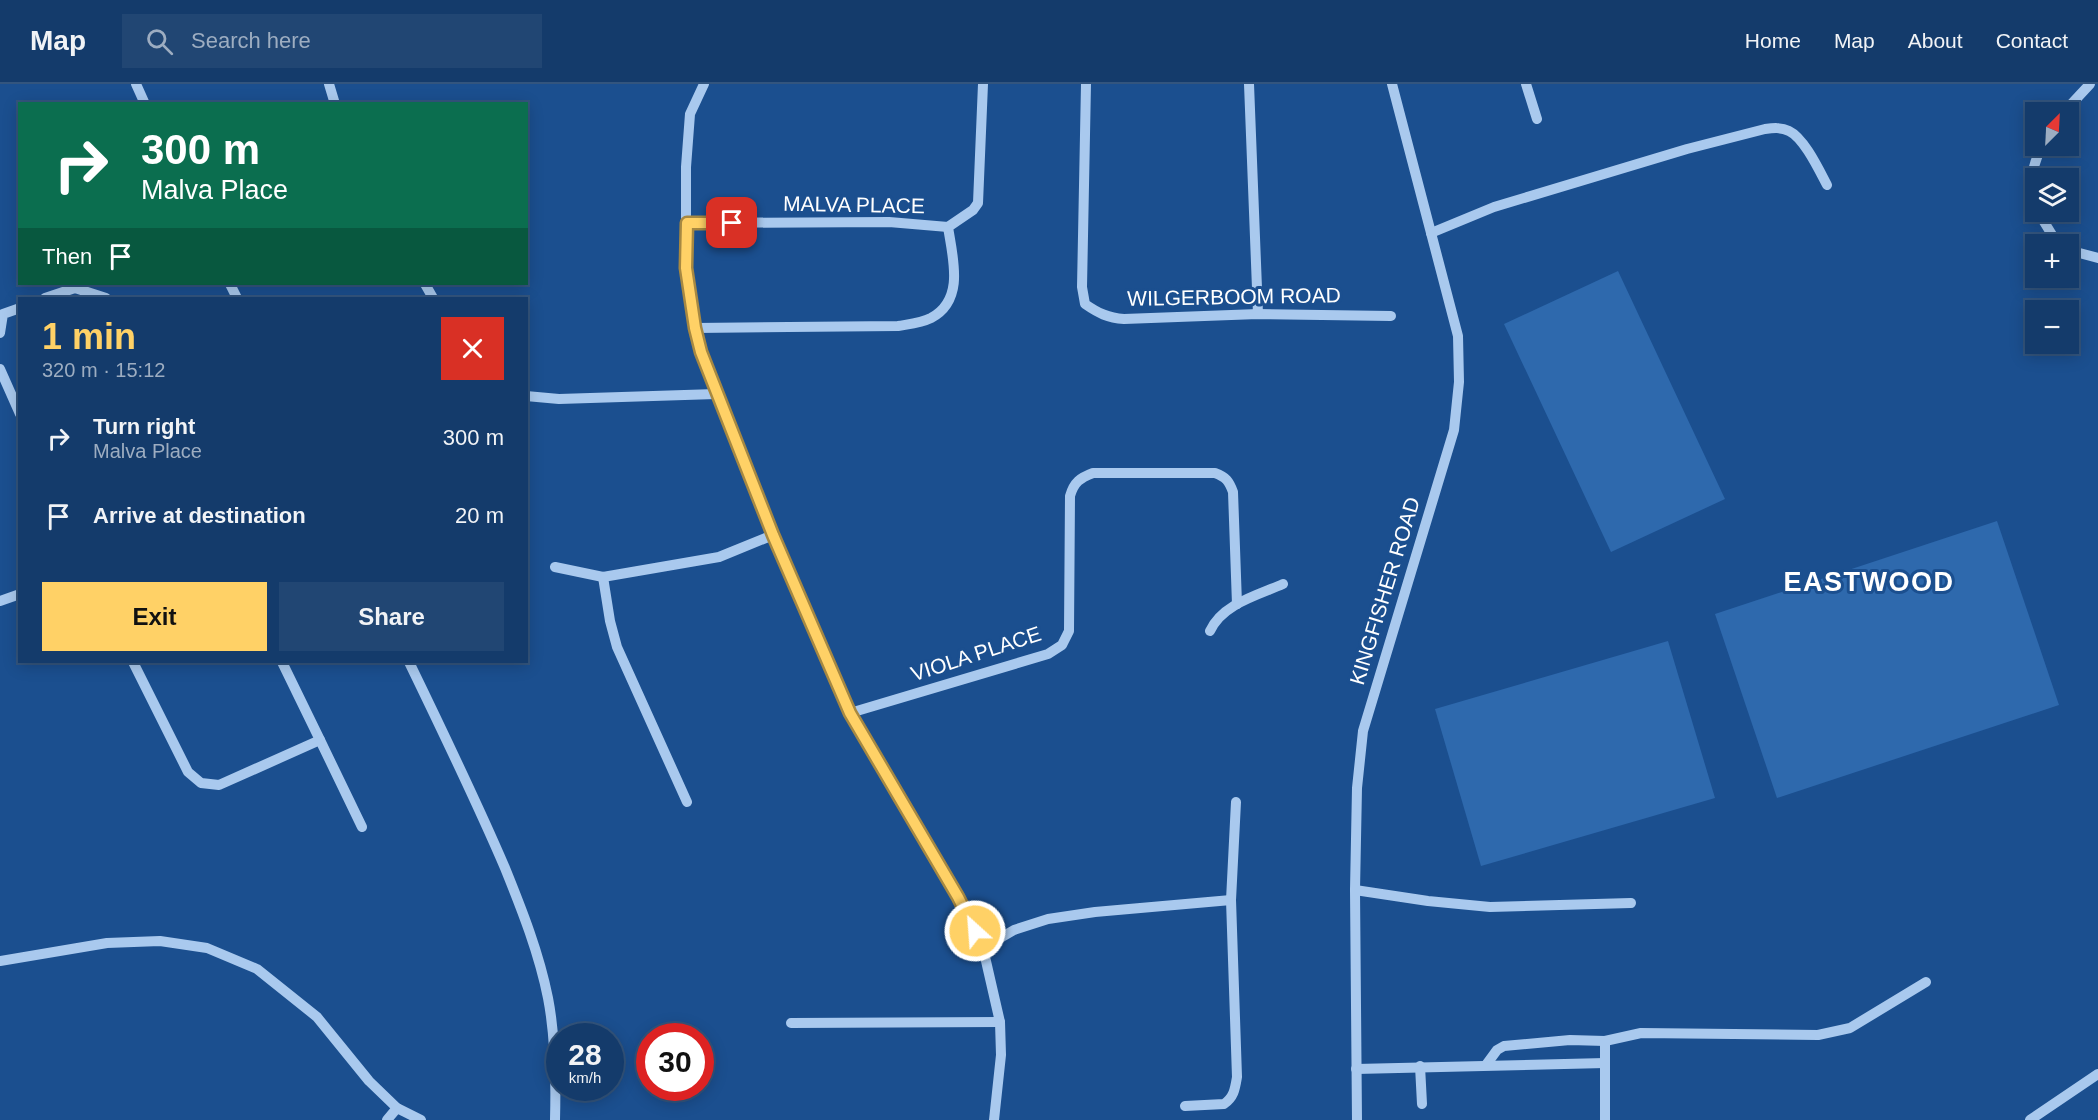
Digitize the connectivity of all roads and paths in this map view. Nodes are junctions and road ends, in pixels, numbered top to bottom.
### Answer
1 (136, 84) edge
2 (329, 84) edge
3 (704, 84) edge
4 (983, 84) edge
5 (1086, 84) edge
6 (1249, 84) edge
7 (1392, 84) edge
8 (1526, 84) edge
9 (2090, 84) edge
10 (144, 102) edge
11 (334, 102) edge
12 (2073, 102) edge
13 (1537, 119) dead end
14 (1827, 185) dead end
15 (687, 223) junction
16 (948, 227) junction
17 (1431, 233) junction
18 (2079, 253) edge
19 (2098, 258) edge
20 (48, 297) edge
21 (102, 297) edge
22 (18, 309) edge
23 (1258, 314) junction
24 (1391, 316) dead end
25 (695, 328) junction
26 (0, 333) edge
27 (0, 369) edge
28 (716, 394) junction
29 (528, 396) edge
30 (18, 410) edge
31 (773, 535) junction
32 (555, 567) dead end
33 (603, 577) junction
34 (1283, 584) dead end
35 (18, 595) edge
36 (0, 601) edge
37 (1237, 604) junction
38 (1210, 631) dead end
39 (134, 663) edge
40 (282, 663) edge
41 (409, 663) edge
42 (850, 713) junction
43 (320, 740) junction
44 (687, 802) dead end
45 (1236, 802) dead end
46 (362, 827) dead end
47 (1355, 890) junction
48 (1231, 900) junction
49 (1631, 903) dead end
50 (983, 948) junction
51 (0, 962) edge
52 (1926, 982) dead end
53 (1000, 1022) junction
54 (791, 1023) dead end
55 (1605, 1041) junction
56 (1605, 1063) junction
57 (1486, 1065) junction
58 (1420, 1066) junction
59 (1356, 1069) junction
60 (2098, 1074) edge
61 (1422, 1104) dead end
62 (1185, 1106) dead end
63 (397, 1108) junction
64 (387, 1120) edge
65 (421, 1120) edge
66 (555, 1120) edge
67 (994, 1120) edge
68 (1357, 1120) edge
69 (1605, 1120) edge
70 (2030, 1120) edge

1 - 10 street
2 - 11 street
3 - 15 street
4 - 16 street
5 - 23 street, WILGERBOOM ROAD
6 - 23 street
7 - 17 street, KINGFISHER ROAD
8 - 13 street
9 - 12 street
14 - 17 street
15 - 16 street, MALVA PLACE
15 - 25 street
16 - 25 street
17 - 47 street, KINGFISHER ROAD
18 - 19 street
20 - 21 street
22 - 26 street
23 - 24 street, WILGERBOOM ROAD
25 - 28 street
27 - 30 street
28 - 29 street
28 - 31 street
31 - 33 street
31 - 42 street
32 - 33 street
33 - 44 street
34 - 37 street
35 - 36 street
37 - 38 street
37 - 42 street, VIOLA PLACE
39 - 43 street
40 - 43 street
41 - 66 street
42 - 50 street
43 - 46 street
45 - 48 street
47 - 49 street
47 - 59 street, KINGFISHER ROAD
48 - 50 street
48 - 62 street
50 - 53 street
51 - 63 street
52 - 55 street
53 - 54 street
53 - 67 street
55 - 56 street
55 - 57 street
56 - 57 street
56 - 69 street
57 - 58 street
58 - 59 street
58 - 61 street
59 - 68 street, KINGFISHER ROAD
60 - 70 street
63 - 64 street
63 - 65 street

